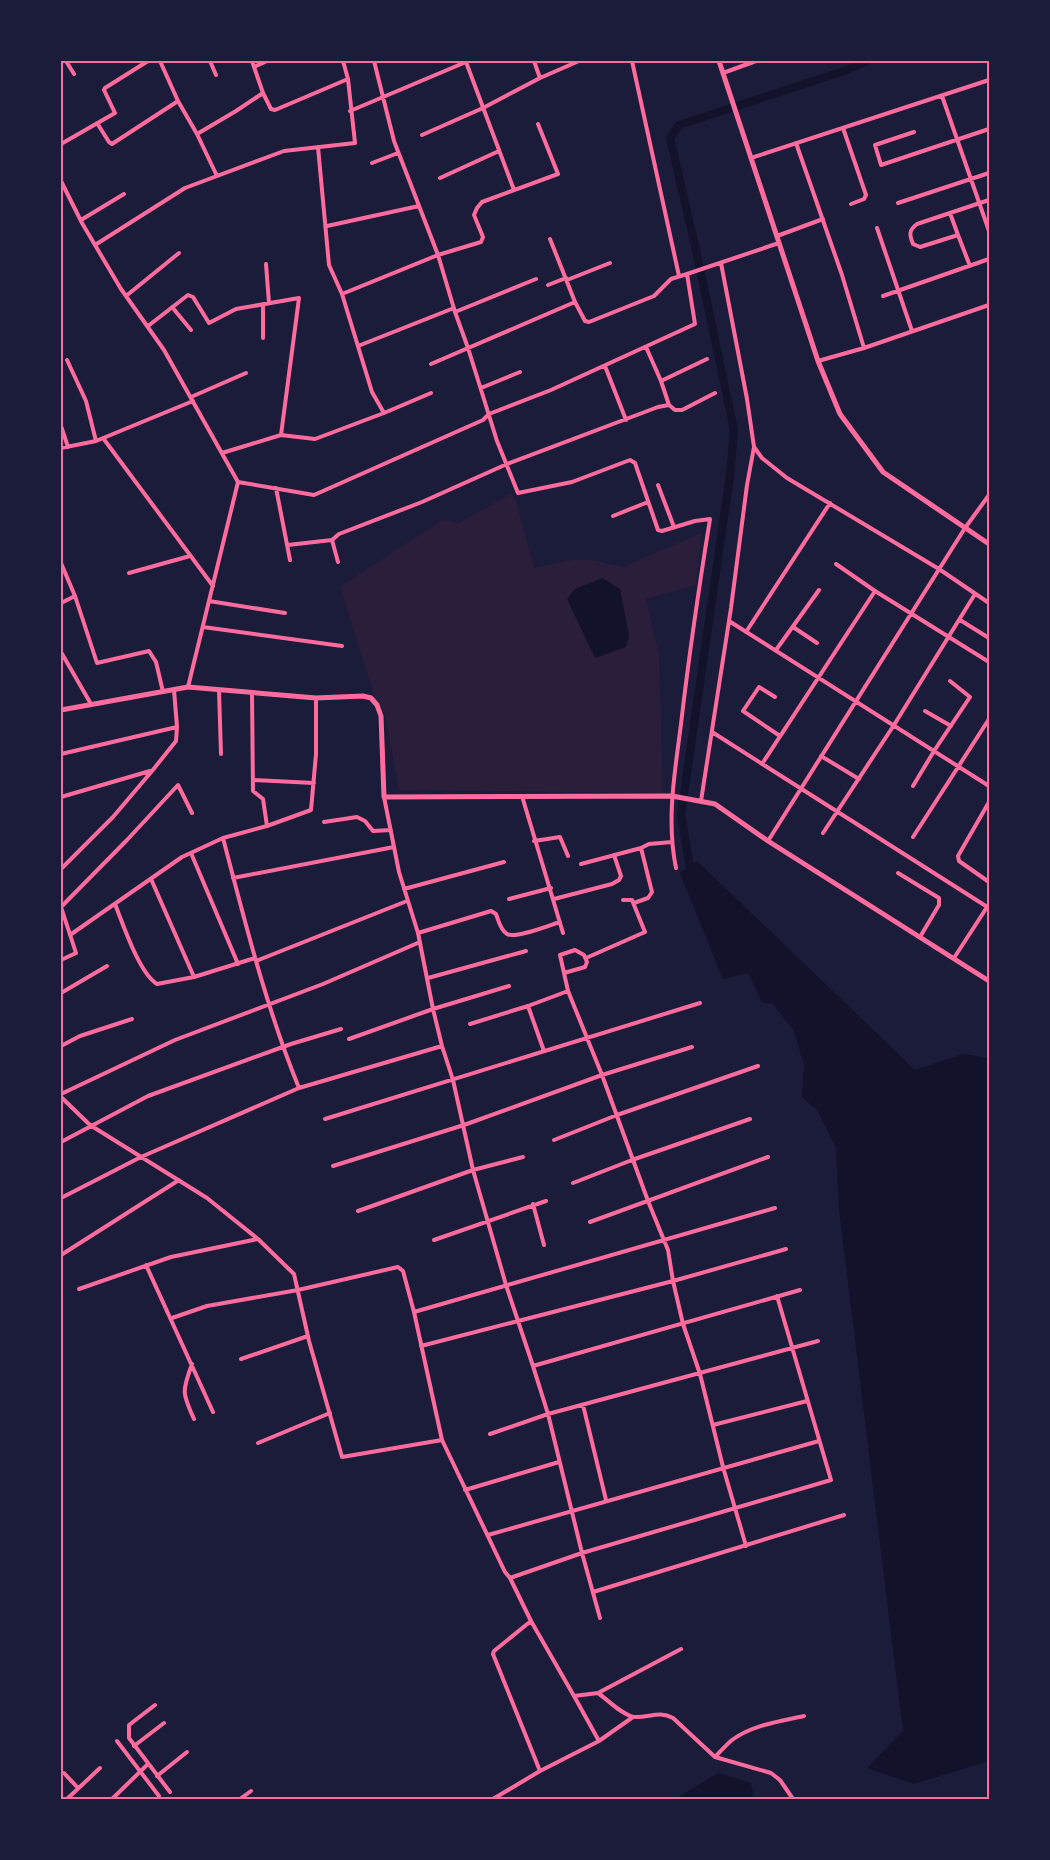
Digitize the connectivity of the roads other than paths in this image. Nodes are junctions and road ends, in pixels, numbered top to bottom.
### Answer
1 (66, 61) edge
2 (148, 61) edge
3 (160, 61) edge
4 (210, 61) edge
5 (252, 61) edge
6 (267, 61) edge
7 (343, 61) edge
8 (374, 61) edge
9 (466, 61) edge
10 (534, 61) edge
11 (579, 61) edge
12 (632, 61) edge
13 (719, 61) edge
14 (756, 61) edge
15 (254, 67) junction
16 (723, 73) junction
17 (74, 74) dead end
18 (216, 75) dead end
19 (540, 78) junction
20 (348, 79) junction
21 (989, 80) edge
22 (263, 93) junction
23 (942, 96) junction
24 (382, 98) junction
25 (178, 101) junction
26 (483, 108) junction
27 (350, 111) junction
28 (97, 123) junction
29 (538, 124) dead end
30 (843, 128) junction
31 (989, 129) edge
32 (914, 132) dead end
33 (197, 134) junction
34 (422, 135) dead end
35 (958, 140) junction
36 (61, 144) edge
37 (796, 144) junction
38 (318, 147) junction
39 (499, 152) junction
40 (398, 153) junction
41 (751, 158) junction
42 (372, 163) dead end
43 (989, 173) edge
44 (217, 176) junction
45 (440, 178) dead end
46 (970, 179) junction
47 (61, 181) edge
48 (514, 190) junction
49 (124, 194) dead end
50 (989, 200) edge
51 (898, 202) dead end
52 (979, 203) junction
53 (851, 204) dead end
54 (419, 206) junction
55 (950, 213) junction
56 (823, 219) junction
57 (81, 220) junction
58 (327, 226) junction
59 (877, 228) dead end
60 (989, 232) edge
61 (958, 235) junction
62 (777, 236) junction
63 (550, 239) dead end
64 (779, 243) junction
65 (95, 245) junction
66 (179, 253) dead end
67 (438, 255) junction
68 (989, 260) edge
69 (721, 262) junction
70 (610, 263) dead end
71 (266, 264) dead end
72 (970, 266) junction
73 (687, 274) junction
74 (679, 276) junction
75 (536, 279) dead end
76 (566, 279) junction
77 (548, 285) dead end
78 (897, 291) junction
79 (342, 294) junction
80 (126, 296) junction
81 (883, 296) dead end
82 (575, 302) junction
83 (269, 303) junction
84 (263, 304) junction
85 (989, 305) edge
86 (172, 307) junction
87 (454, 310) junction
88 (148, 326) junction
89 (191, 330) dead end
90 (912, 332) junction
91 (263, 338) dead end
92 (358, 346) junction
93 (646, 347) junction
94 (468, 348) junction
95 (864, 348) junction
96 (707, 359) dead end
97 (67, 360) dead end
98 (818, 361) junction
99 (431, 364) dead end
100 (605, 366) junction
101 (520, 372) dead end
102 (246, 373) dead end
103 (661, 381) junction
104 (481, 388) junction
105 (431, 393) dead end
106 (715, 393) dead end
107 (192, 399) junction
108 (669, 405) junction
109 (384, 414) junction
110 (489, 414) junction
111 (626, 420) junction
112 (61, 426) edge
113 (281, 435) junction
114 (103, 438) junction
115 (96, 441) junction
116 (68, 447) junction
117 (754, 447) junction
118 (61, 448) edge
119 (222, 453) junction
120 (507, 464) junction
121 (238, 482) junction
122 (658, 485) dead end
123 (276, 488) junction
124 (989, 495) edge
125 (648, 502) junction
126 (830, 503) junction
127 (613, 516) dead end
128 (674, 527) junction
129 (965, 528) junction
130 (332, 540) junction
131 (989, 544) edge
132 (288, 545) junction
133 (190, 556) junction
134 (290, 560) dead end
135 (338, 562) dead end
136 (61, 563) edge
137 (836, 564) dead end
138 (939, 569) junction
139 (129, 573) dead end
140 (213, 586) junction
141 (819, 590) dead end
142 (875, 591) junction
143 (976, 594) junction
144 (75, 596) junction
145 (209, 601) junction
146 (61, 603) edge
147 (989, 603) edge
148 (912, 612) junction
149 (285, 613) dead end
150 (960, 620) junction
151 (729, 621) junction
152 (793, 626) junction
153 (203, 627) junction
154 (746, 632) junction
155 (950, 637) junction
156 (989, 638) edge
157 (817, 643) dead end
158 (342, 646) dead end
159 (776, 650) junction
160 (61, 652) edge
161 (989, 662) edge
162 (819, 677) junction
163 (950, 681) dead end
164 (188, 687) junction
165 (174, 690) junction
166 (219, 691) junction
167 (163, 692) junction
168 (252, 693) junction
169 (775, 697) dead end
170 (316, 698) junction
171 (856, 700) junction
172 (91, 704) junction
173 (61, 710) edge
174 (925, 711) dead end
175 (989, 719) edge
176 (894, 725) junction
177 (951, 726) junction
178 (177, 727) junction
179 (712, 732) junction
180 (780, 736) junction
181 (934, 750) junction
182 (61, 754) edge
183 (220, 754) dead end
184 (821, 756) junction
185 (762, 764) junction
186 (959, 767) junction
187 (152, 770) junction
188 (859, 779) junction
189 (253, 780) junction
190 (314, 783) junction
191 (913, 786) dead end
192 (989, 786) edge
193 (801, 788) junction
194 (522, 796) junction
195 (674, 796) junction
196 (61, 797) edge
197 (384, 797) junction
198 (701, 801) junction
199 (989, 802) edge
200 (192, 812) dead end
201 (837, 812) junction
202 (324, 822) dead end
203 (267, 826) junction
204 (391, 830) junction
205 (824, 833) dead end
206 (913, 837) dead end
207 (223, 838) junction
208 (534, 841) junction
209 (768, 841) junction
210 (672, 842) junction
211 (394, 847) junction
212 (641, 848) junction
213 (191, 852) junction
214 (614, 855) junction
215 (568, 856) dead end
216 (504, 862) dead end
217 (581, 864) dead end
218 (676, 868) dead end
219 (61, 869) edge
220 (898, 873) dead end
221 (234, 878) junction
222 (151, 879) junction
223 (989, 882) edge
224 (551, 888) junction
225 (404, 889) junction
226 (508, 899) dead end
227 (554, 899) junction
228 (623, 900) dead end
229 (408, 901) junction
230 (634, 903) junction
231 (115, 904) junction
232 (988, 906) edge
233 (560, 922) junction
234 (418, 933) junction
235 (563, 933) dead end
236 (70, 935) junction
237 (920, 937) junction
238 (420, 942) junction
239 (526, 952) dead end
240 (586, 958) junction
241 (954, 958) junction
242 (61, 960) edge
243 (255, 960) junction
244 (238, 964) junction
245 (106, 966) dead end
246 (564, 973) junction
247 (194, 977) junction
248 (428, 978) junction
249 (989, 981) edge
250 (509, 986) dead end
251 (568, 991) junction
252 (61, 993) edge
253 (700, 1003) dead end
254 (269, 1004) junction
255 (528, 1006) junction
256 (433, 1009) junction
257 (132, 1019) dead end
258 (470, 1024) dead end
259 (341, 1029) dead end
260 (586, 1038) junction
261 (349, 1040) dead end
262 (61, 1046) edge
263 (442, 1046) junction
264 (282, 1047) junction
265 (692, 1047) dead end
266 (544, 1051) junction
267 (758, 1066) dead end
268 (602, 1075) junction
269 (453, 1080) junction
270 (299, 1088) junction
271 (61, 1095) edge
272 (617, 1115) junction
273 (325, 1119) dead end
274 (750, 1119) dead end
275 (90, 1125) junction
276 (464, 1125) junction
277 (554, 1140) dead end
278 (61, 1142) edge
279 (141, 1157) junction
280 (523, 1157) dead end
281 (768, 1157) dead end
282 (632, 1160) junction
283 (333, 1166) dead end
284 (473, 1170) junction
285 (179, 1180) junction
286 (573, 1183) dead end
287 (61, 1198) edge
288 (546, 1200) dead end
289 (648, 1201) junction
290 (533, 1204) junction
291 (775, 1208) dead end
292 (358, 1211) dead end
293 (487, 1220) junction
294 (590, 1222) dead end
295 (258, 1239) junction
296 (664, 1239) junction
297 (434, 1240) dead end
298 (544, 1245) dead end
299 (786, 1249) dead end
300 (61, 1254) edge
301 (146, 1265) junction
302 (673, 1281) junction
303 (506, 1285) junction
304 (79, 1289) dead end
305 (298, 1290) junction
306 (800, 1290) dead end
307 (777, 1296) junction
308 (414, 1312) junction
309 (172, 1318) junction
310 (517, 1321) junction
311 (683, 1324) junction
312 (308, 1336) junction
313 (818, 1341) dead end
314 (420, 1346) junction
315 (792, 1348) junction
316 (241, 1359) dead end
317 (192, 1364) junction
318 (533, 1366) junction
319 (700, 1374) junction
320 (807, 1401) junction
321 (583, 1405) junction
322 (214, 1412) dead end
323 (330, 1413) junction
324 (548, 1414) junction
325 (194, 1419) dead end
326 (713, 1425) junction
327 (490, 1434) dead end
328 (442, 1440) junction
329 (819, 1441) junction
330 (258, 1443) dead end
331 (559, 1462) junction
332 (723, 1467) junction
333 (465, 1490) junction
334 (606, 1500) junction
335 (735, 1508) junction
336 (571, 1510) junction
337 (844, 1515) dead end
338 (488, 1535) junction
339 (746, 1546) junction
340 (582, 1553) junction
341 (510, 1578) junction
342 (593, 1592) junction
343 (600, 1618) dead end
344 (531, 1621) junction
345 (681, 1649) dead end
346 (598, 1692) junction
347 (574, 1696) junction
348 (155, 1705) dead end
349 (804, 1716) dead end
350 (633, 1717) junction
351 (164, 1723) dead end
352 (117, 1741) dead end
353 (599, 1742) junction
354 (134, 1746) junction
355 (187, 1752) dead end
356 (715, 1757) junction
357 (148, 1764) junction
358 (100, 1768) dead end
359 (140, 1771) junction
360 (540, 1771) junction
361 (64, 1773) dead end
362 (157, 1776) junction
363 (78, 1788) junction
364 (251, 1791) dead end
365 (170, 1792) dead end
366 (160, 1796) dead end
367 (68, 1799) edge
368 (112, 1799) edge
369 (240, 1799) edge
370 (493, 1799) edge
371 (793, 1799) edge

1 - 17 street
2 - 28 street
3 - 25 street
4 - 18 street
5 - 15 street
6 - 15 street
7 - 20 street
8 - 24 street
9 - 24 street
9 - 26 street
10 - 19 street
11 - 19 street
12 - 74 street
13 - 16 street
14 - 16 street
15 - 22 street
16 - 41 street
19 - 26 street
20 - 22 street
20 - 27 street
21 - 23 street
22 - 33 street
23 - 30 street
23 - 35 street
24 - 27 street
24 - 40 street
25 - 28 street
25 - 33 street
26 - 34 street
26 - 39 street
27 - 38 street
28 - 36 street
29 - 48 street
30 - 37 street
30 - 53 street
31 - 35 street
32 - 35 street
33 - 44 street
35 - 46 street
37 - 41 street
37 - 56 street
38 - 44 street
38 - 58 street
39 - 45 street
39 - 48 street
40 - 42 street
40 - 54 street
41 - 62 street
43 - 46 street
44 - 65 street
46 - 51 street
46 - 52 street
47 - 57 street
48 - 67 street
49 - 57 street
50 - 52 street
52 - 55 street
52 - 60 street
54 - 58 street
54 - 67 street
55 - 61 street
55 - 61 street
56 - 62 street
56 - 95 street
57 - 65 street
58 - 79 street
59 - 78 street
61 - 72 street
62 - 64 street
63 - 76 street
64 - 69 street
64 - 98 street
65 - 80 street
66 - 80 street
67 - 79 street
67 - 87 street
68 - 72 street
69 - 73 street
69 - 117 street
70 - 76 street
71 - 83 street
72 - 78 street
73 - 74 street
73 - 93 street
74 - 82 street
75 - 87 street
76 - 77 street
76 - 82 street
78 - 81 street
78 - 90 street
79 - 92 street
80 - 88 street
82 - 94 street
83 - 84 street
83 - 113 street
84 - 86 street
84 - 91 street
85 - 90 street
86 - 88 street
86 - 89 street
87 - 92 street
87 - 94 street
88 - 107 street
90 - 95 street
92 - 109 street
93 - 100 street
93 - 103 street
94 - 99 street
94 - 104 street
95 - 98 street
96 - 103 street
97 - 115 street
98 - 129 street
100 - 110 street
100 - 111 street
101 - 104 street
102 - 107 street
103 - 108 street
104 - 110 street
105 - 109 street
106 - 108 street
107 - 114 street
107 - 119 street
108 - 111 street
109 - 113 street
110 - 120 street
110 - 123 street
111 - 120 street
112 - 116 street
113 - 119 street
114 - 115 street
114 - 133 street
115 - 116 street
116 - 118 street
117 - 126 street
117 - 151 street
119 - 121 street
120 - 125 street
120 - 130 street
121 - 123 street
121 - 140 street
122 - 128 street
123 - 132 street
124 - 129 street
125 - 127 street
125 - 128 street
126 - 138 street
126 - 154 street
128 - 195 street
129 - 131 street
129 - 138 street
130 - 132 street
130 - 135 street
132 - 134 street
133 - 139 street
133 - 140 street
136 - 144 street
137 - 142 street
138 - 143 street
138 - 148 street
140 - 145 street
141 - 152 street
142 - 148 street
142 - 162 street
143 - 147 street
143 - 150 street
144 - 146 street
144 - 167 street
145 - 149 street
145 - 153 street
148 - 155 street
148 - 171 street
150 - 155 street
150 - 156 street
151 - 154 street
151 - 179 street
152 - 157 street
152 - 159 street
153 - 158 street
153 - 164 street
154 - 159 street
155 - 161 street
155 - 176 street
159 - 162 street
160 - 172 street
162 - 171 street
162 - 180 street
163 - 177 street
164 - 165 street
164 - 166 street
165 - 167 street
165 - 178 street
166 - 168 street
166 - 183 street
167 - 172 street
168 - 170 street
168 - 189 street
169 - 180 street
170 - 190 street
170 - 197 street
171 - 176 street
171 - 184 street
172 - 173 street
174 - 177 street
175 - 186 street
176 - 181 street
176 - 188 street
177 - 181 street
178 - 182 street
178 - 187 street
179 - 185 street
179 - 198 street
180 - 185 street
181 - 186 street
181 - 191 street
184 - 188 street
184 - 193 street
185 - 193 street
186 - 192 street
186 - 206 street
187 - 196 street
187 - 219 street
188 - 201 street
189 - 190 street
189 - 203 street
190 - 203 street
193 - 201 street
193 - 209 street
194 - 195 street
194 - 197 street
194 - 208 street
195 - 198 street
195 - 210 street
197 - 204 street
198 - 209 street
199 - 223 street
200 - 236 street
201 - 205 street
201 - 232 street
202 - 204 street
203 - 207 street
204 - 211 street
207 - 213 street
207 - 221 street
208 - 215 street
208 - 224 street
209 - 237 street
210 - 212 street
210 - 218 street
211 - 221 street
211 - 225 street
212 - 214 street
212 - 230 street
213 - 222 street
213 - 244 street
214 - 217 street
214 - 227 street
216 - 225 street
220 - 237 street
221 - 243 street
222 - 231 street
222 - 247 street
224 - 226 street
224 - 227 street
225 - 229 street
227 - 233 street
228 - 230 street
229 - 234 street
229 - 243 street
230 - 240 street
231 - 236 street
231 - 247 street
232 - 241 street
233 - 234 street
233 - 235 street
234 - 238 street
236 - 242 street
237 - 241 street
238 - 248 street
238 - 254 street
239 - 248 street
240 - 246 street
240 - 246 street
241 - 249 street
243 - 244 street
243 - 254 street
244 - 247 street
245 - 252 street
246 - 251 street
248 - 256 street
250 - 256 street
251 - 255 street
251 - 260 street
253 - 260 street
254 - 264 street
254 - 271 street
255 - 258 street
255 - 266 street
256 - 261 street
256 - 263 street
257 - 262 street
259 - 264 street
260 - 266 street
260 - 268 street
263 - 269 street
263 - 270 street
264 - 270 street
264 - 275 street
265 - 268 street
266 - 269 street
267 - 272 street
268 - 272 street
268 - 276 street
269 - 273 street
269 - 276 street
270 - 279 street
271 - 275 street
272 - 277 street
272 - 282 street
274 - 282 street
275 - 278 street
275 - 279 street
276 - 283 street
276 - 284 street
279 - 285 street
279 - 287 street
280 - 284 street
281 - 289 street
282 - 286 street
282 - 289 street
284 - 292 street
284 - 293 street
285 - 295 street
285 - 300 street
288 - 290 street
289 - 294 street
289 - 296 street
290 - 293 street
290 - 298 street
291 - 296 street
293 - 297 street
293 - 303 street
295 - 301 street
295 - 305 street
296 - 302 street
296 - 303 street
299 - 302 street
301 - 304 street
301 - 309 street
302 - 310 street
302 - 311 street
303 - 308 street
303 - 310 street
305 - 308 street
305 - 309 street
305 - 312 street
306 - 307 street
307 - 311 street
307 - 315 street
308 - 314 street
309 - 317 street
310 - 314 street
310 - 318 street
311 - 318 street
311 - 319 street
312 - 316 street
312 - 323 street
313 - 315 street
314 - 328 street
315 - 319 street
315 - 320 street
317 - 322 street
317 - 325 street
318 - 324 street
319 - 321 street
319 - 326 street
320 - 326 street
320 - 329 street
321 - 324 street
321 - 334 street
323 - 328 street
323 - 330 street
324 - 327 street
324 - 331 street
326 - 332 street
328 - 333 street
329 - 332 street
329 - 335 street
331 - 333 street
331 - 336 street
332 - 334 street
332 - 335 street
333 - 338 street
334 - 336 street
335 - 339 street
335 - 340 street
336 - 338 street
336 - 340 street
337 - 339 street
338 - 341 street
339 - 342 street
340 - 341 street
340 - 342 street
341 - 344 street
342 - 343 street
344 - 347 street
344 - 360 street
345 - 346 street
346 - 347 street
346 - 350 street
347 - 353 street
348 - 354 street
349 - 356 street
350 - 353 street
350 - 356 street
351 - 354 street
352 - 359 street
353 - 360 street
354 - 357 street
355 - 362 street
356 - 371 street
357 - 359 street
357 - 362 street
358 - 363 street
359 - 366 street
359 - 368 street
360 - 370 street
361 - 363 street
362 - 365 street
363 - 367 street
364 - 369 street

